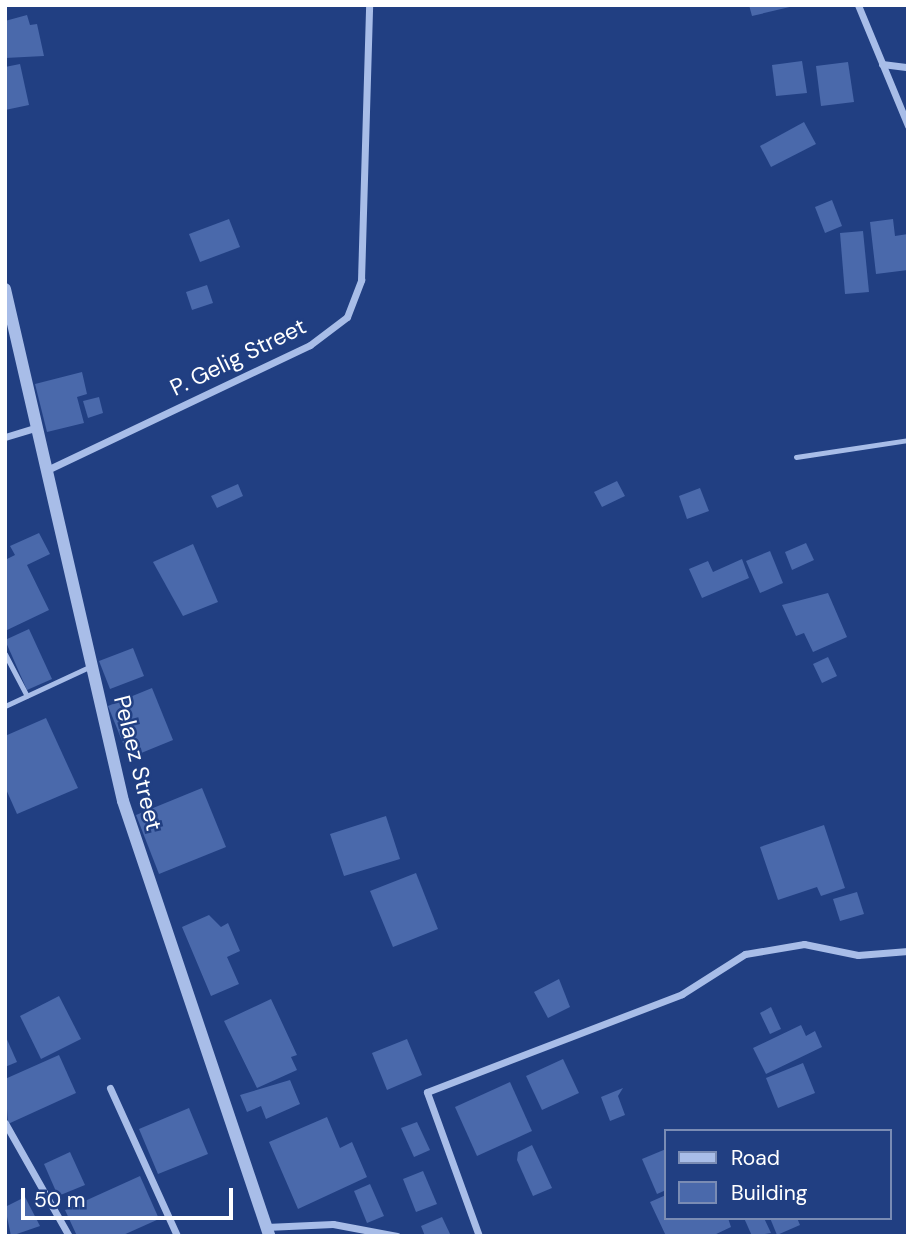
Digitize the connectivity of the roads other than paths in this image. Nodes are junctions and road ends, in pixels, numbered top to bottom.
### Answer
1 (369, 5) edge
2 (859, 5) edge
3 (882, 64) junction
4 (908, 67) edge
5 (908, 126) edge
6 (5, 289) edge
7 (38, 427) junction
8 (5, 437) edge
9 (908, 440) edge
10 (796, 457) dead end
11 (47, 470) junction
12 (5, 654) edge
13 (92, 666) junction
14 (27, 696) junction
15 (5, 706) edge
16 (908, 951) edge
17 (110, 1088) dead end
18 (5, 1123) edge
19 (268, 1231) edge
20 (69, 1236) edge
21 (177, 1236) edge
22 (397, 1236) edge
23 (479, 1236) edge

1 - 11 street, P. Gelig Street
2 - 3 street
3 - 4 street
3 - 5 street
6 - 7 street, Pelaez Street
7 - 8 street
7 - 11 street, Pelaez Street
9 - 10 lane
11 - 13 street, Pelaez Street
12 - 14 lane
13 - 14 lane
13 - 19 street, Pelaez Street
14 - 15 lane
16 - 23 street
17 - 21 street
18 - 20 street
19 - 22 street

